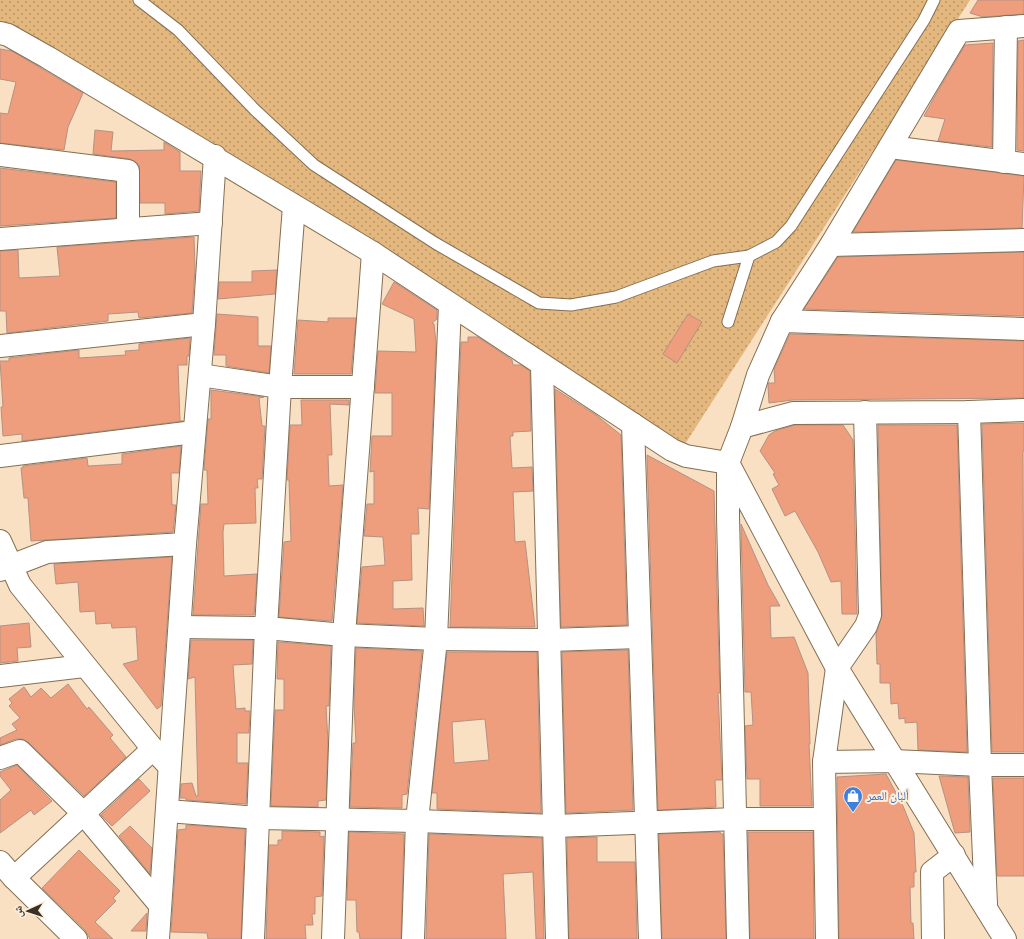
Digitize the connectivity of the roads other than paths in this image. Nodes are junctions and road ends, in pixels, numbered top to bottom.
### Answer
1 (139, 0) edge
2 (934, 0) edge
3 (1015, 26) edge
4 (0, 33) edge
5 (890, 147) junction
6 (0, 155) edge
7 (215, 156) junction
8 (1014, 163) edge
9 (294, 206) junction
10 (211, 223) junction
11 (128, 228) junction
12 (0, 239) edge
13 (1024, 240) edge
14 (831, 245) junction
15 (373, 253) junction
16 (749, 256) junction
17 (450, 305) junction
18 (782, 321) junction
19 (728, 322) dead end
20 (204, 324) junction
21 (1024, 329) edge
22 (0, 346) edge
23 (542, 366) junction
24 (200, 375) junction
25 (280, 387) junction
26 (364, 387) junction
27 (1024, 410) edge
28 (865, 412) junction
29 (969, 412) junction
30 (633, 424) junction
31 (742, 427) junction
32 (194, 432) junction
33 (0, 456) edge
34 (728, 463) junction
35 (0, 541) edge
36 (185, 544) junction
37 (6, 568) edge
38 (180, 627) junction
39 (266, 628) junction
40 (344, 635) junction
41 (639, 637) junction
42 (436, 639) junction
43 (550, 640) junction
44 (84, 666) junction
45 (837, 668) junction
46 (0, 676) edge
47 (153, 749) junction
48 (0, 758) edge
49 (894, 761) junction
50 (824, 762) junction
51 (1024, 764) edge
52 (980, 765) junction
53 (169, 766) junction
54 (167, 811) junction
55 (83, 814) junction
56 (258, 818) junction
57 (736, 819) junction
58 (824, 819) junction
59 (338, 820) junction
60 (417, 821) junction
61 (645, 822) junction
62 (554, 826) junction
63 (954, 855) junction
64 (7, 870) edge
65 (160, 905) junction
66 (986, 907) junction
67 (76, 939) edge
68 (158, 939) edge
69 (253, 939) edge
70 (333, 939) edge
71 (413, 939) edge
72 (557, 939) edge
73 (650, 939) edge
74 (738, 939) edge
75 (827, 939) edge
76 (933, 939) edge
77 (1005, 939) edge

1 - 16 lane
2 - 16 lane
3 - 5 street
3 - 8 street
4 - 7 street
5 - 8 street
5 - 14 street
6 - 11 street
7 - 9 street
7 - 10 street
9 - 15 street
9 - 25 street
10 - 11 street
10 - 20 street
11 - 12 street
13 - 14 street
14 - 18 street
15 - 17 street
15 - 26 street
16 - 19 lane
17 - 23 street
17 - 42 street
18 - 21 street
18 - 31 street
20 - 22 street
20 - 24 street
23 - 30 street
23 - 43 street
24 - 25 street
24 - 32 street
25 - 26 street
25 - 39 street
26 - 40 street
27 - 29 street
28 - 29 street
28 - 31 street
28 - 45 street
29 - 52 street
30 - 34 street
30 - 41 street
31 - 34 street
32 - 33 street
32 - 36 street
34 - 45 street
34 - 57 street
35 - 37 street
36 - 37 street
36 - 38 street
37 - 44 street
38 - 39 street
38 - 53 street
39 - 40 street
39 - 56 street
40 - 42 street
40 - 59 street
41 - 43 street
41 - 61 street
42 - 43 street
42 - 60 street
43 - 62 street
44 - 46 street
44 - 47 street
45 - 49 street
45 - 50 street
47 - 53 street
47 - 55 street
48 - 55 street
49 - 50 street
49 - 52 street
49 - 63 street
50 - 58 street
51 - 52 street
52 - 66 street
53 - 54 street
54 - 56 street
54 - 65 street
55 - 64 street
55 - 65 street
56 - 59 street
56 - 69 street
57 - 58 street
57 - 61 street
57 - 74 street
58 - 75 street
59 - 60 street
59 - 70 street
60 - 62 street
60 - 71 street
61 - 62 street
61 - 73 street
62 - 72 street
63 - 66 street
63 - 76 street
64 - 67 street
65 - 68 street
66 - 77 street

